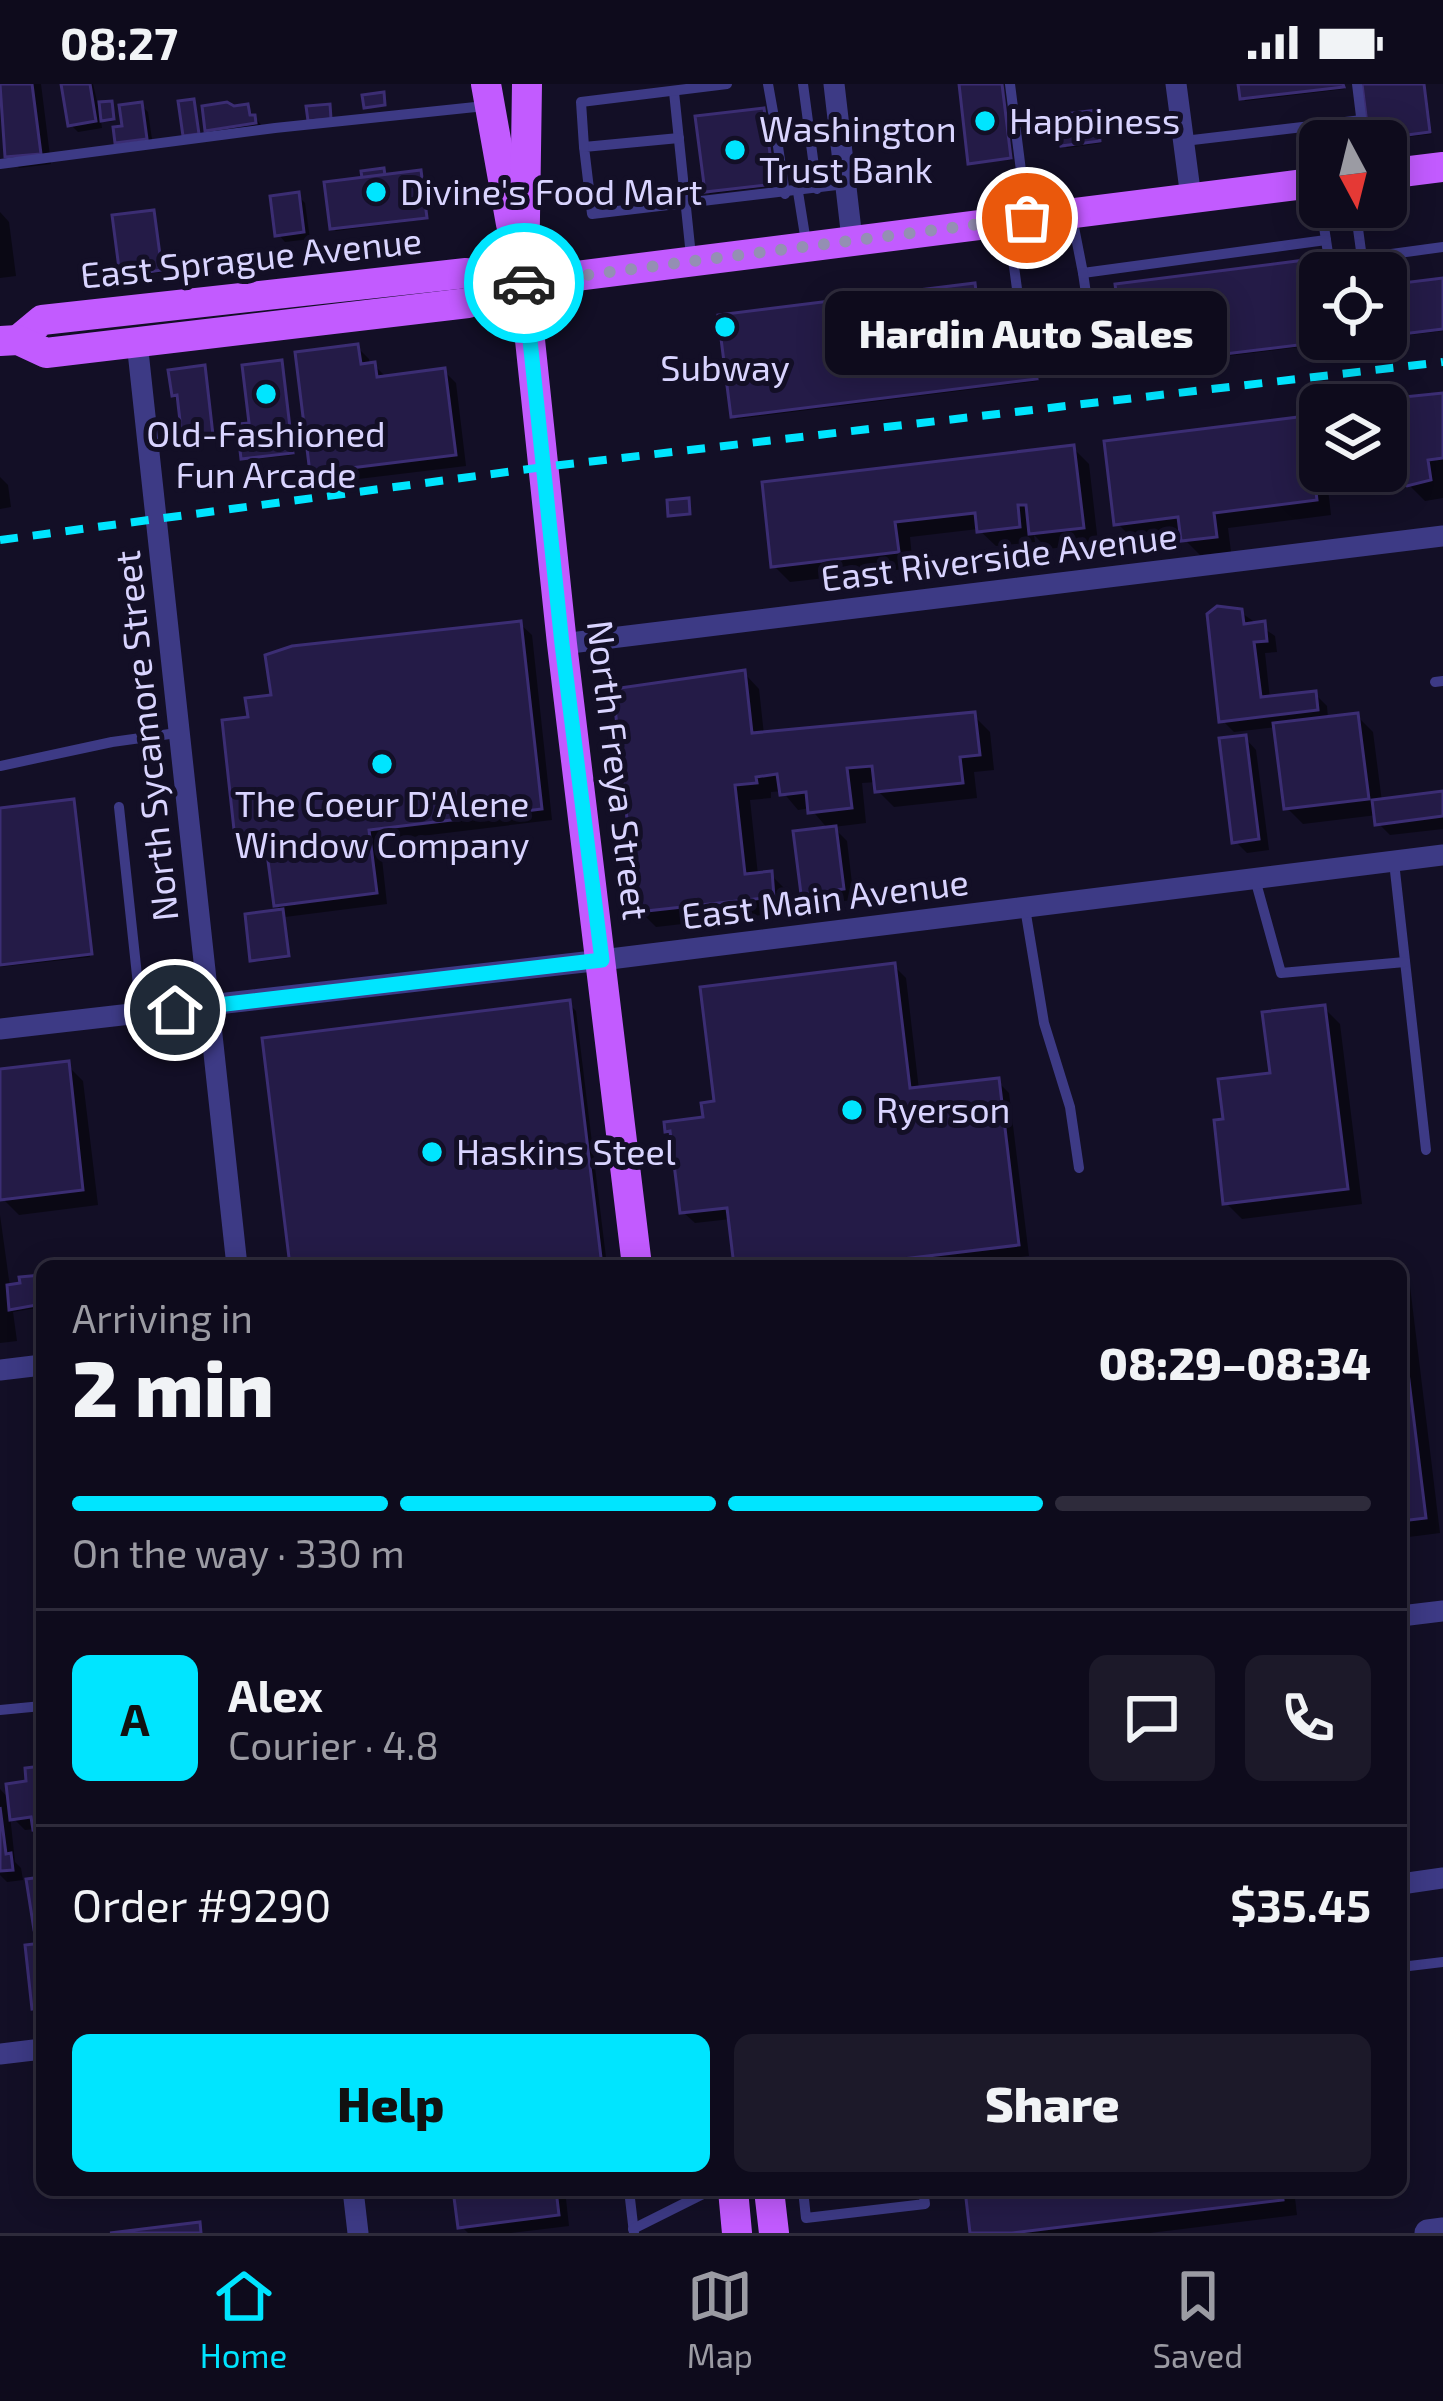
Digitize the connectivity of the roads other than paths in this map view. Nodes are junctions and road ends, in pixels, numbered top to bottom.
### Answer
1 (527, 84) edge
2 (727, 84) edge
3 (768, 84) edge
4 (803, 84) edge
5 (833, 84) edge
6 (1010, 84) edge
7 (1176, 84) edge
8 (1357, 84) edge
9 (674, 92) junction
10 (487, 95) edge
11 (773, 112) dead end
12 (1361, 120) edge
13 (1299, 128) edge
14 (776, 133) dead end
15 (679, 138) junction
16 (1184, 142) junction
17 (584, 147) junction
18 (0, 164) edge
19 (1443, 167) edge
20 (1407, 171) edge
21 (846, 184) junction
22 (817, 189) junction
23 (791, 193) junction
24 (1299, 194) edge
25 (1190, 198) junction
26 (687, 204) junction
27 (1071, 213) junction
28 (1017, 219) junction
29 (1324, 228) edge
30 (1358, 228) edge
31 (852, 239) junction
32 (1326, 240) junction
33 (806, 245) junction
34 (1443, 247) edge
35 (1328, 252) edge
36 (691, 259) junction
37 (1084, 274) junction
38 (510, 284) junction
39 (1022, 326) dead end
40 (9, 340) edge
41 (136, 342) junction
42 (1096, 362) dead end
43 (1443, 536) edge
44 (562, 644) junction
45 (177, 733) junction
46 (0, 766) edge
47 (119, 807) dead end
48 (1443, 856) edge
49 (1394, 862) junction
50 (1255, 879) junction
51 (1025, 908) junction
52 (602, 960) junction
53 (1405, 962) junction
54 (209, 1006) junction
55 (141, 1013) junction
56 (0, 1029) edge
57 (1426, 1150) dead end
58 (1079, 1168) dead end
59 (236, 1260) edge
60 (636, 1260) edge
61 (36, 1366) edge
62 (0, 1370) edge
63 (1443, 1610) edge
64 (1407, 1615) edge
65 (36, 1707) edge
66 (0, 1711) edge
67 (1443, 1879) edge
68 (1407, 1883) edge
69 (1443, 1962) edge
70 (1407, 1966) edge
71 (36, 2050) edge
72 (0, 2054) edge
73 (354, 2196) edge
74 (630, 2196) edge
75 (696, 2196) edge
76 (734, 2196) edge
77 (770, 2196) edge
78 (804, 2196) edge
79 (924, 2197) edge
80 (634, 2231) edge
81 (1443, 2231) edge
82 (358, 2233) edge
83 (737, 2233) edge
84 (774, 2233) edge
85 (1428, 2233) edge

1 - 38 main road
2 - 9 lane
3 - 11 lane
4 - 22 lane
5 - 21 street
6 - 28 lane
7 - 16 street
8 - 12 lane
9 - 15 lane
9 - 17 lane
10 - 18 lane
10 - 38 main road
13 - 16 lane
14 - 23 lane
15 - 17 lane
15 - 26 lane
16 - 25 street
17 - 26 lane
19 - 20 main road
21 - 22 lane
21 - 31 street
22 - 23 lane
23 - 26 lane
23 - 33 lane
24 - 25 main road, East Sprague Avenue
25 - 27 main road, East Sprague Avenue
26 - 36 lane
27 - 28 main road, East Sprague Avenue
27 - 37 lane
28 - 31 main road, East Sprague Avenue
28 - 39 lane
29 - 32 lane
30 - 34 lane
31 - 33 main road, East Sprague Avenue
32 - 35 lane
32 - 37 lane
33 - 36 main road, East Sprague Avenue
36 - 38 main road, East Sprague Avenue
37 - 42 lane
38 - 40 main road, East Sprague Avenue
38 - 41 main road, East Sprague Avenue
38 - 44 main road, North Freya Street
40 - 41 main road, East Sprague Avenue
41 - 45 street, North Sycamore Street
43 - 44 street, East Riverside Avenue
44 - 52 main road, North Freya Street
45 - 46 lane
45 - 54 street, North Sycamore Street
47 - 55 lane
48 - 49 street, East Main Avenue
49 - 50 street, East Main Avenue
49 - 53 lane
50 - 51 street, East Main Avenue
50 - 53 lane
51 - 52 street, East Main Avenue
51 - 58 lane
52 - 54 street, East Main Avenue
52 - 60 main road, North Freya Street
53 - 57 lane
54 - 55 street, East Main Avenue
54 - 59 street, North Sycamore Street
55 - 56 street, East Main Avenue
61 - 62 street
63 - 64 street
65 - 66 lane
67 - 68 street
69 - 70 lane
71 - 72 street
73 - 82 street
74 - 80 lane
75 - 80 lane
76 - 83 main road
77 - 84 main road
78 - 79 lane
81 - 85 street

